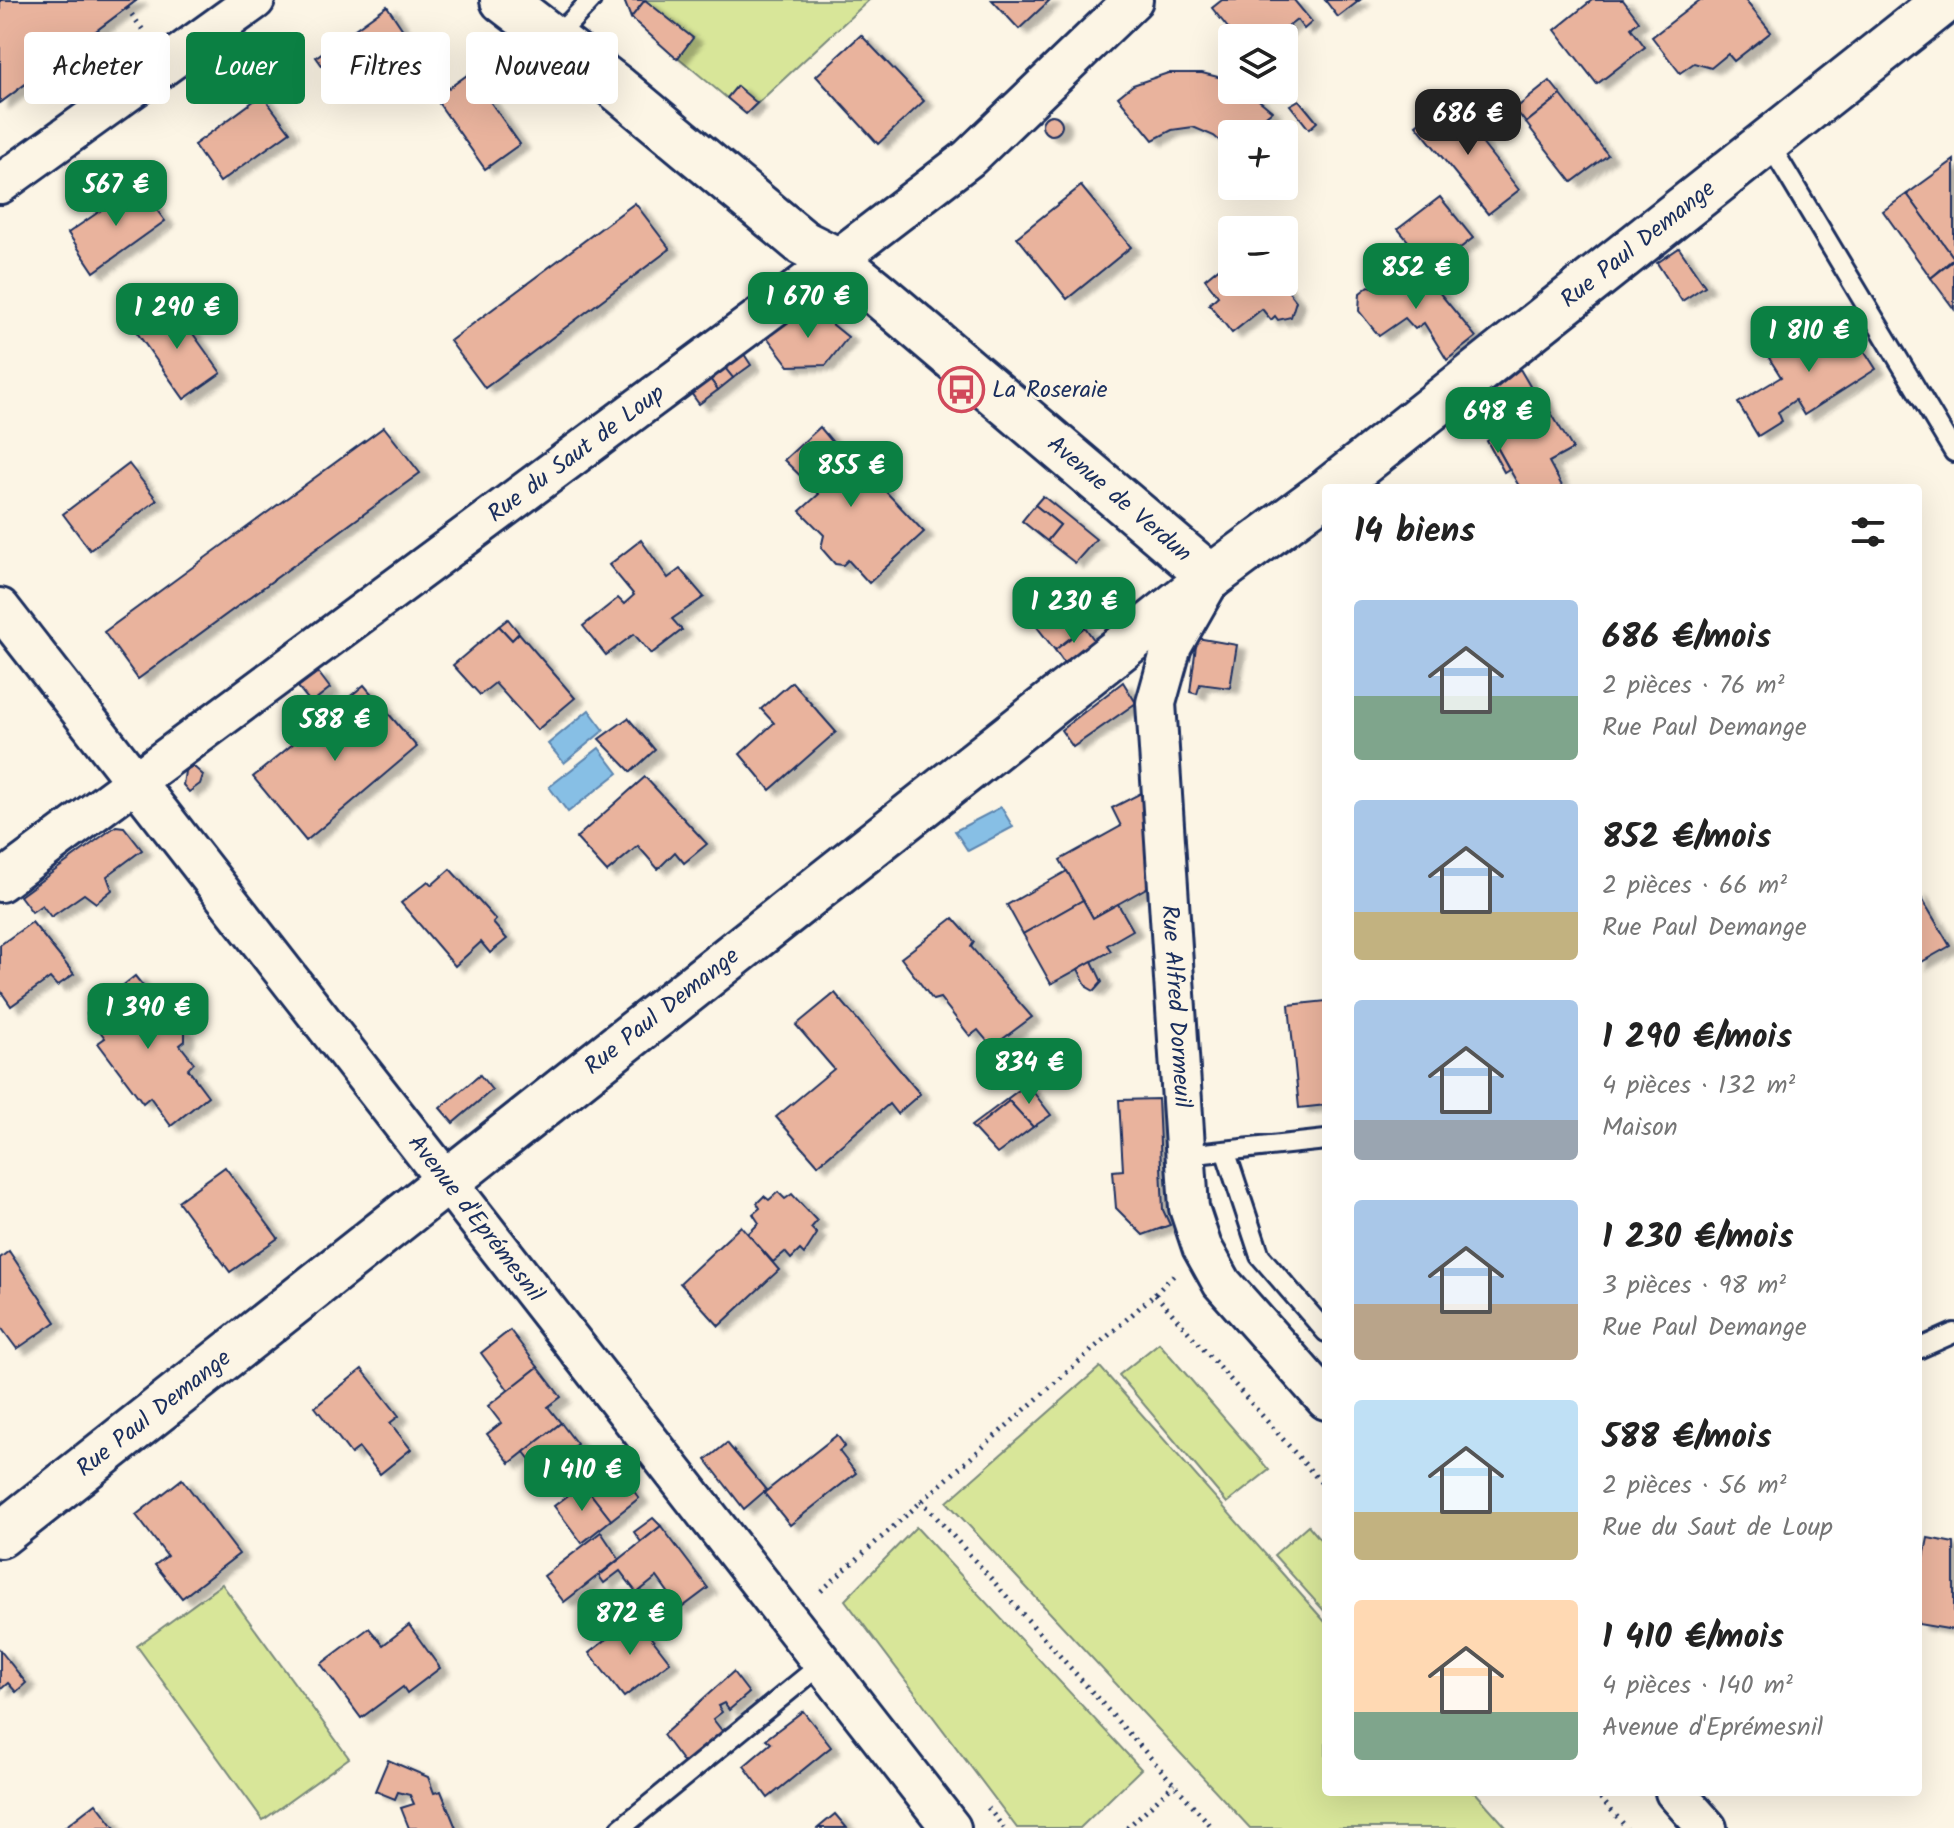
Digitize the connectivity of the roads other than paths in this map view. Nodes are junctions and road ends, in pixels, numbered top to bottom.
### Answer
1 (255, 0) edge
2 (503, 0) edge
3 (591, 0) edge
4 (1133, 0) edge
5 (1946, 0) edge
6 (543, 32) edge
7 (561, 32) edge
8 (618, 89) edge
9 (1767, 140) junction
10 (0, 184) edge
11 (835, 259) junction
12 (1954, 452) edge
13 (1336, 484) edge
14 (1322, 495) edge
15 (1211, 577) junction
16 (0, 608) edge
17 (134, 780) junction
18 (0, 882) edge
19 (1322, 1141) edge
20 (1226, 1153) junction
21 (1186, 1155) junction
22 (448, 1181) junction
23 (1322, 1327) edge
24 (1954, 1333) edge
25 (1922, 1347) edge
26 (1322, 1396) edge
27 (0, 1535) edge
28 (823, 1663) junction
29 (1679, 1796) edge
30 (621, 1828) edge
31 (951, 1828) edge
32 (1707, 1828) edge

1 - 10 street
2 - 6 main road, Avenue de Verdun
3 - 7 lane
4 - 11 street, Rue du Saut de Loup
5 - 9 main road, Rue Paul Demange
8 - 11 main road, Avenue de Verdun
9 - 12 lane
9 - 13 main road, Rue Paul Demange
11 - 15 main road, Avenue de Verdun
11 - 17 street, Rue du Saut de Loup
14 - 15 main road, Rue Paul Demange
15 - 21 street, Rue Alfred Dormeuil
15 - 22 main road, Rue Paul Demange
16 - 17 street, Avenue d'Eprémesnil
17 - 18 street, Rue du Saut de Loup
17 - 22 street, Avenue d'Eprémesnil
19 - 20 lane
20 - 21 lane
20 - 23 lane
21 - 26 street, Rue Alfred Dormeuil
22 - 27 main road, Rue Paul Demange
22 - 28 street, Avenue d'Eprémesnil
24 - 25 lane
28 - 30 lane
28 - 31 street, Avenue d'Eprémesnil
29 - 32 street

